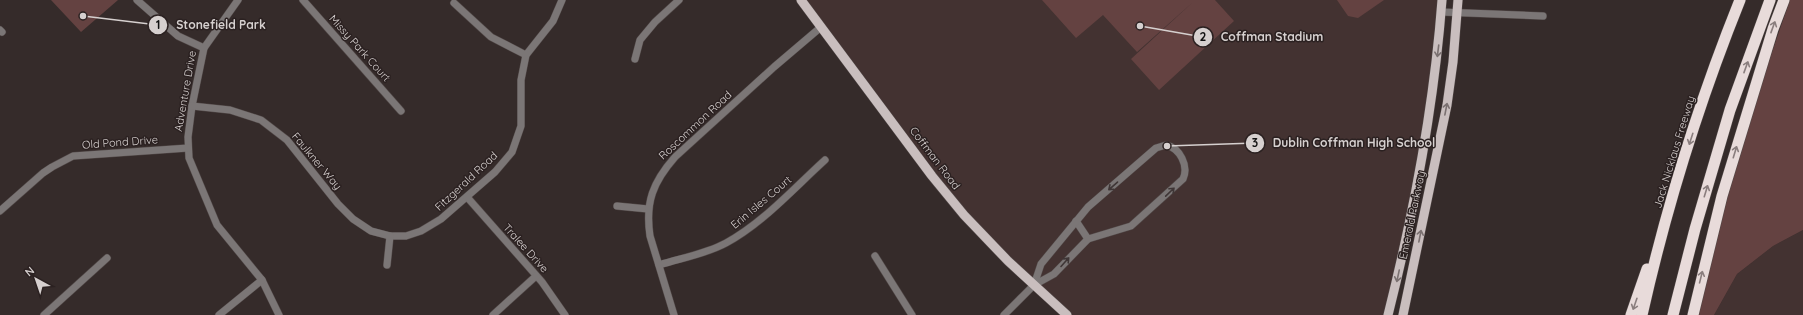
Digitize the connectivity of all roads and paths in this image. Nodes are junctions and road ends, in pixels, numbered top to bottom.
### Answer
1 (137, 0) edge
2 (238, 0) edge
3 (303, 0) edge
4 (562, 0) edge
5 (678, 0) edge
6 (801, 0) edge
7 (1442, 0) edge
8 (1458, 0) edge
9 (1740, 0) edge
10 (1770, 0) edge
11 (1784, 0) edge
12 (454, 3) dead end
13 (1441, 12) junction
14 (1457, 13) junction
15 (1543, 16) dead end
16 (821, 27) junction
17 (204, 48) junction
18 (526, 55) junction
19 (635, 59) dead end
20 (192, 106) junction
21 (401, 111) dead end
22 (188, 148) junction
23 (825, 160) dead end
24 (1675, 187) junction
25 (467, 197) junction
26 (617, 206) dead end
27 (648, 209) junction
28 (0, 212) edge
29 (1076, 221) junction
30 (390, 236) junction
31 (1088, 239) junction
32 (875, 256) dead end
33 (107, 258) dead end
34 (387, 265) dead end
35 (659, 265) junction
36 (536, 276) junction
37 (262, 280) junction
38 (1034, 285) junction
39 (44, 315) edge
40 (219, 315) edge
41 (280, 315) edge
42 (493, 315) edge
43 (565, 315) edge
44 (674, 315) edge
45 (912, 315) edge
46 (1004, 315) edge
47 (1068, 315) edge
48 (1388, 315) edge
49 (1403, 315) edge
50 (1631, 315) edge
51 (1642, 315) edge
52 (1673, 315) edge
53 (1693, 315) edge

1 - 17 street
2 - 17 street, Adventure Drive
3 - 21 street, Missy Park Court
4 - 18 street, Fitzgerald Road
5 - 19 street
6 - 16 main road, Coffman Road
7 - 13 main road, Emerald Parkway
8 - 14 main road, Emerald Parkway
9 -> 24 highway, Jack Nicklaus Freeway
52 -> 10 highway
53 -> 11 highway
12 - 18 street
13 - 14 street
13 -> 48 main road, Emerald Parkway
14 - 15 street
49 -> 14 main road, Emerald Parkway
16 - 27 street, Roscommon Road
16 - 38 main road, Coffman Road
17 - 20 street, Adventure Drive
18 - 25 street, Fitzgerald Road
20 - 22 street, Adventure Drive
20 - 30 street, Faulkner Way
22 - 28 street, Old Pond Drive
22 - 37 street, Adventure Drive
23 - 35 street, Erin Isles Court
24 -> 50 highway
24 - 51 highway, Jack Nicklaus Freeway
25 - 30 street, Fitzgerald Road
25 - 36 street, Tralee Drive
26 - 27 street
27 - 35 street, Roscommon Road
29 - 31 street
31 -> 29 street
29 - 38 street
30 - 34 street
38 -> 31 street
32 - 45 street
33 - 39 street
35 - 44 street, Roscommon Road
36 - 42 street
36 - 43 street, Tralee Drive
37 - 40 street
37 - 41 street, Adventure Drive
38 - 46 street
38 - 47 main road, Coffman Road

